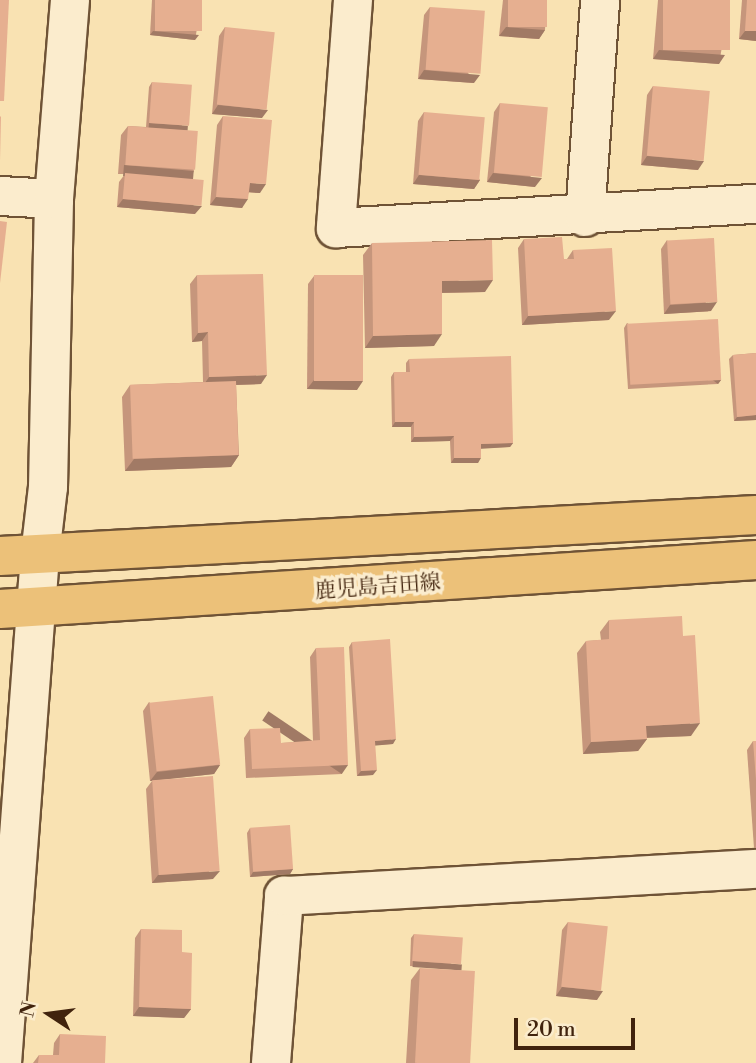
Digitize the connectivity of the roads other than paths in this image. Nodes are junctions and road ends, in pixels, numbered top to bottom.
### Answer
1 (70, 0) edge
2 (353, 0) edge
3 (600, 0) edge
4 (0, 197) edge
5 (54, 199) junction
6 (756, 204) edge
7 (585, 217) junction
8 (756, 515) edge
9 (40, 555) junction
10 (0, 556) edge
11 (756, 560) edge
12 (17, 608) edge
13 (756, 869) edge
14 (5, 915) edge
15 (2, 1063) edge
16 (271, 1063) edge

1 - 5 street
2 - 7 street
3 - 7 street
4 - 5 street
5 - 9 street
6 - 7 street
8 - 9 main road
9 - 10 main road
9 - 12 street
11 - 12 main road, 鹿児島吉田線
12 - 14 street
13 - 16 street
14 - 15 street

